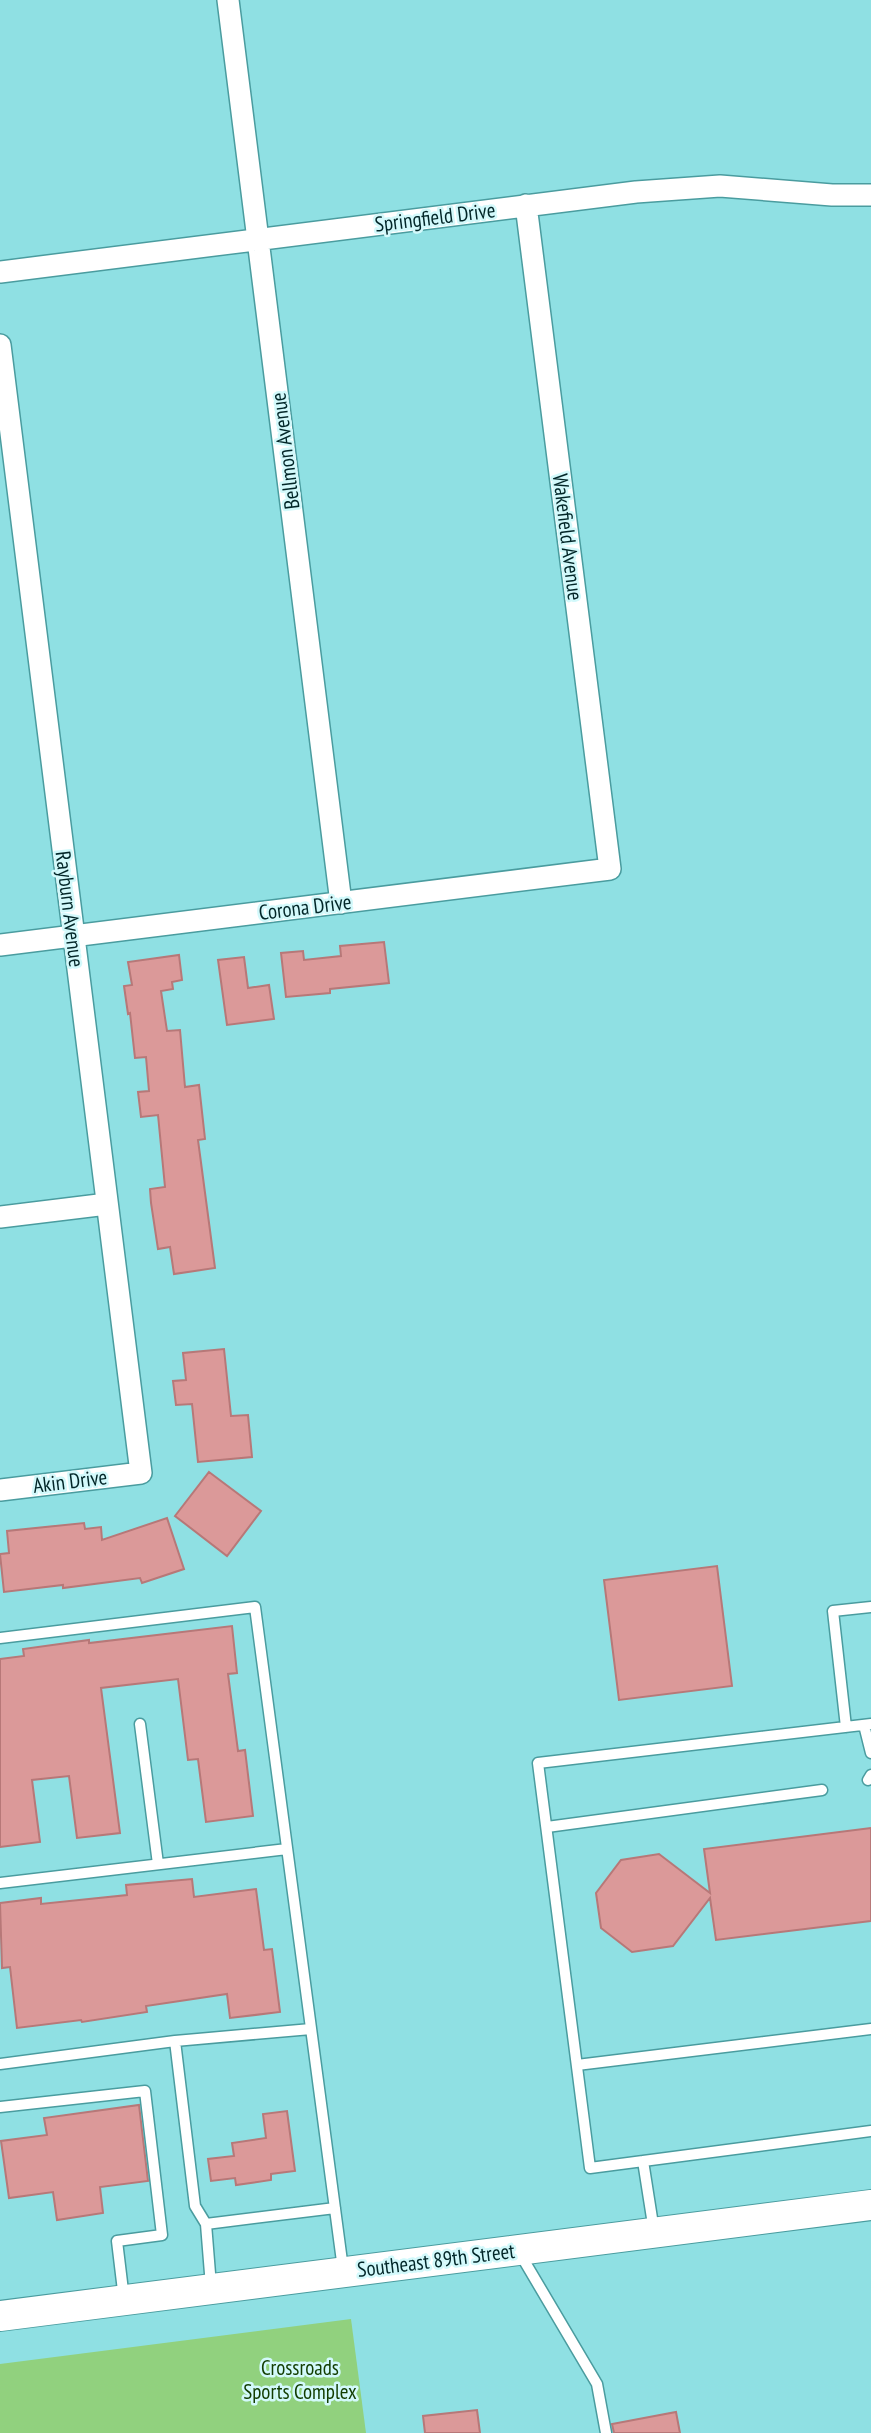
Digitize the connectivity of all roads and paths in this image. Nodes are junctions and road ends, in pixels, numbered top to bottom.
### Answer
1 (228, 0) edge
2 (871, 195) edge
3 (526, 205) junction
4 (259, 239) junction
5 (0, 272) edge
6 (0, 345) edge
7 (610, 869) joint
8 (341, 903) junction
9 (73, 937) junction
10 (0, 945) edge
11 (107, 1204) junction
12 (0, 1217) edge
13 (141, 1473) joint
14 (0, 1490) edge
15 (871, 1607) edge
16 (0, 1638) edge
17 (140, 1724) dead end
18 (867, 1725) edge
19 (846, 1727) junction
20 (871, 1753) edge
21 (822, 1790) dead end
22 (547, 1826) junction
23 (287, 1849) junction
24 (158, 1864) junction
25 (0, 1883) edge
26 (311, 2029) junction
27 (871, 2029) edge
28 (175, 2041) junction
29 (0, 2064) edge
30 (577, 2065) junction
31 (0, 2107) edge
32 (871, 2131) edge
33 (643, 2161) junction
34 (871, 2205) edge
35 (335, 2208) junction
36 (206, 2224) junction
37 (654, 2232) junction
38 (518, 2250) junction
39 (343, 2272) junction
40 (212, 2289) junction
41 (124, 2300) junction
42 (0, 2316) edge
43 (606, 2433) edge

1 - 4 street, Bellmon Avenue
2 - 3 street, Springfield Drive
3 - 4 street, Springfield Drive
3 - 7 street, Wakefield Avenue
4 - 5 street, Springfield Drive
4 - 8 street, Bellmon Avenue
6 - 9 street, Rayburn Avenue
7 - 8 street, Corona Drive
8 - 9 street, Corona Drive
9 - 10 street, Corona Drive
9 - 11 street, Rayburn Avenue
11 - 12 street
11 - 13 street, Rayburn Avenue
13 - 14 street, Akin Drive
15 - 19 lane
16 - 23 lane
17 - 24 lane
18 - 19 lane
18 - 20 lane
19 - 22 lane
21 - 22 lane
22 - 30 lane
23 - 24 lane
23 - 26 lane
24 - 25 lane
26 - 28 lane
26 - 35 lane
27 - 30 lane
28 - 29 lane
28 - 36 lane
30 - 33 lane
31 - 41 lane
32 - 33 lane
33 - 37 lane
34 - 37 main road, Southeast 89th Street
35 - 36 lane
35 - 39 lane
36 - 40 lane
37 - 38 main road, Southeast 89th Street
38 - 39 main road, Southeast 89th Street
38 - 43 lane
39 - 40 main road, Southeast 89th Street
40 - 41 main road, Southeast 89th Street
41 - 42 main road, Southeast 89th Street

